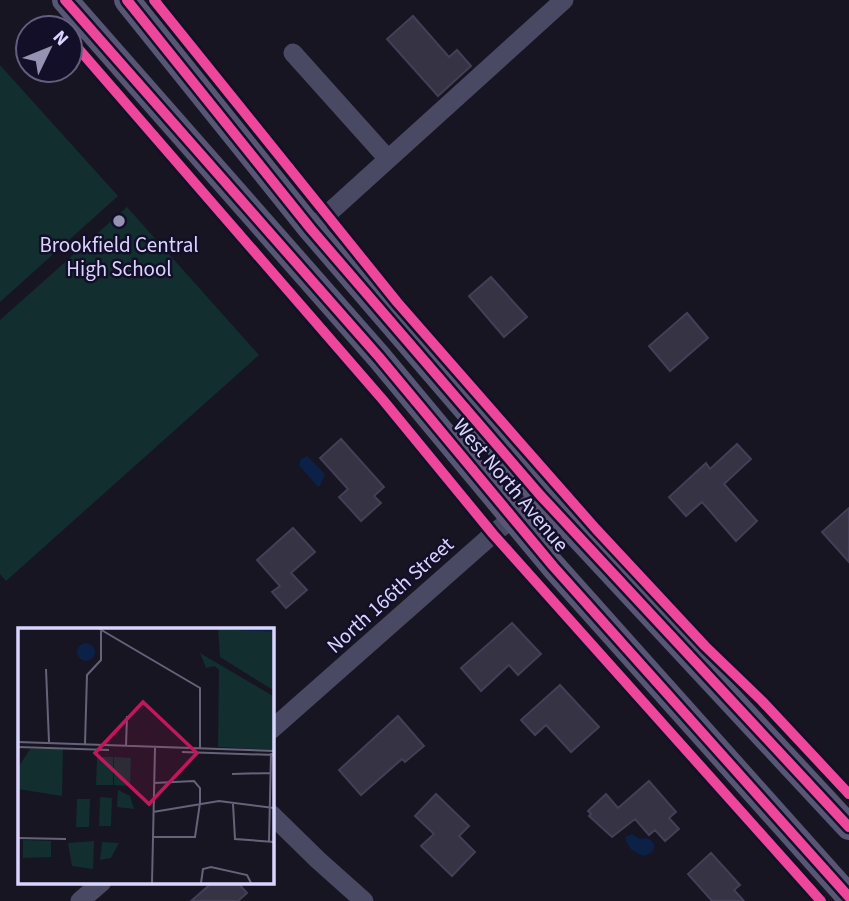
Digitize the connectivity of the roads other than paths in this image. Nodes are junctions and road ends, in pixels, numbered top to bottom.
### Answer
1 (65, 0) edge
2 (127, 0) edge
3 (564, 0) edge
4 (293, 53) dead end
5 (388, 159) junction
6 (311, 229) junction
7 (540, 495) junction
8 (512, 518) junction
9 (273, 728) edge
10 (273, 816) edge
11 (849, 827) edge
12 (100, 884) edge
13 (849, 897) edge
14 (80, 901) edge
15 (364, 901) edge

1 - 8 main road, West North Avenue
2 - 6 main road, West North Avenue
3 - 5 street
4 - 5 street
5 - 6 street
6 - 7 main road, West North Avenue
7 - 8 street, North 166th Street
7 - 11 main road, West North Avenue
8 - 9 street, North 166th Street
8 - 13 main road, West North Avenue
10 - 15 street
12 - 14 street

